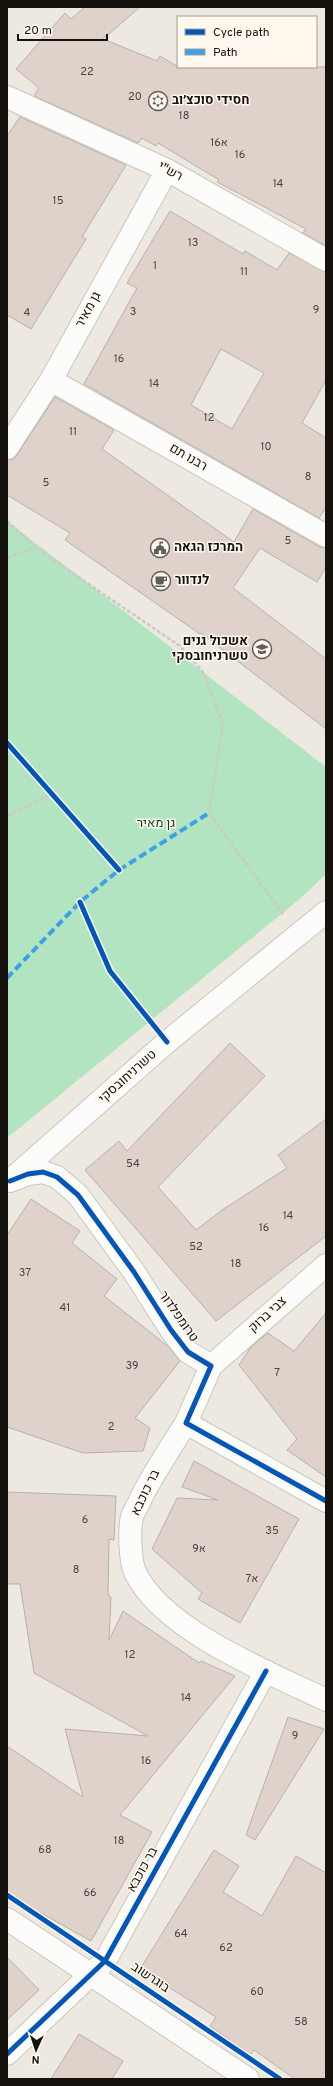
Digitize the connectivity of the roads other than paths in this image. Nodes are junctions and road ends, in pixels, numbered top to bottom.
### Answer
1 (7, 97) edge
2 (167, 170) junction
3 (326, 260) edge
4 (51, 380) junction
5 (7, 448) edge
6 (326, 536) edge
7 (326, 912) edge
8 (8, 1183) edge
9 (326, 1265) edge
10 (211, 1366) junction
11 (186, 1423) junction
12 (326, 1501) edge
13 (266, 1671) junction
14 (326, 1700) edge
15 (7, 1919) edge
16 (90, 1976) junction
17 (7, 2054) edge
18 (248, 2079) edge

1 - 2 street, רש"י
2 - 3 street, רש"י
2 - 4 street, גן מאיר
4 - 5 street, גן מאיר
4 - 6 street, רבנו תם
7 - 8 street, טשרניחובסקי
8 - 10 street, טרומפלדור
9 - 10 street, צבי ברוק
10 - 11 street
11 - 12 street
11 - 13 street, בר כוכבא
13 - 14 street, בר כוכבא
13 - 16 street, בר כוכבא
15 - 16 street
16 - 17 street, בר כוכבא
16 - 18 street

